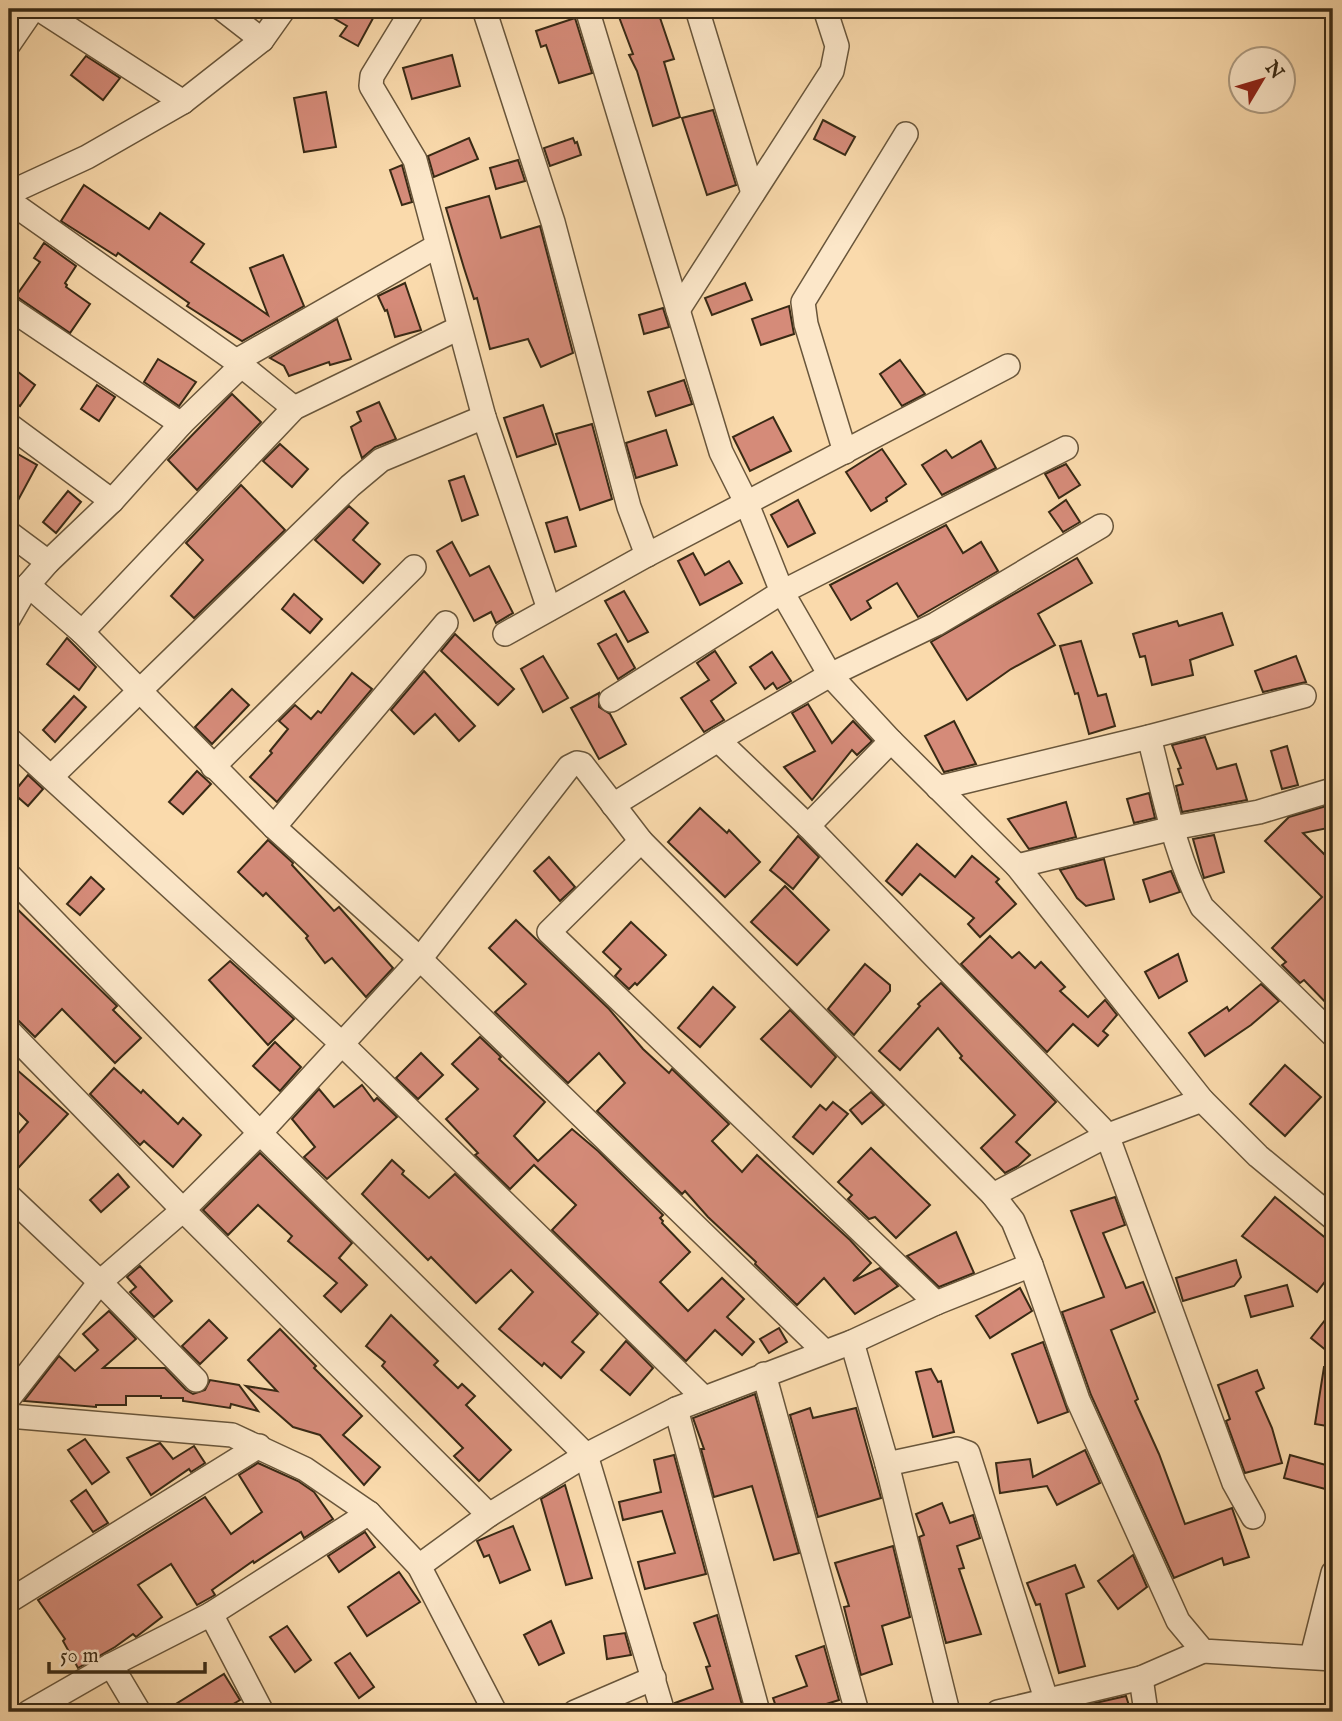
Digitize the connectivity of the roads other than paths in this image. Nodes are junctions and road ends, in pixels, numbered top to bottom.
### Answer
1 (33, 9) edge
2 (39, 9) edge
3 (222, 9) edge
4 (284, 9) edge
5 (413, 9) edge
6 (484, 9) edge
7 (587, 9) edge
8 (697, 9) edge
9 (825, 9) edge
10 (261, 40) junction
11 (9, 44) edge
12 (183, 102) junction
13 (906, 134) dead end
14 (9, 193) edge
15 (753, 193) junction
16 (9, 201) edge
17 (437, 246) junction
18 (9, 308) edge
19 (678, 310) junction
20 (459, 328) junction
21 (238, 363) junction
22 (1008, 366) dead end
23 (293, 408) junction
24 (484, 417) junction
25 (181, 424) junction
26 (9, 425) edge
27 (1066, 447) dead end
28 (845, 452) junction
29 (112, 501) junction
30 (747, 504) junction
31 (1101, 526) dead end
32 (9, 533) edge
33 (647, 555) junction
34 (48, 562) junction
35 (414, 567) dead end
36 (28, 585) junction
37 (782, 592) junction
38 (550, 609) junction
39 (9, 618) edge
40 (446, 623) dead end
41 (82, 632) junction
42 (505, 634) dead end
43 (831, 675) junction
44 (139, 692) junction
45 (1304, 696) dead end
46 (611, 700) dead end
47 (1149, 737) junction
48 (9, 739) edge
49 (718, 740) junction
50 (891, 741) junction
51 (213, 767) junction
52 (51, 777) junction
53 (939, 788) junction
54 (1332, 790) edge
55 (613, 805) junction
56 (808, 826) junction
57 (274, 827) junction
58 (1172, 828) junction
59 (641, 841) junction
60 (1017, 866) junction
61 (9, 875) edge
62 (420, 959) junction
63 (9, 1031) edge
64 (1333, 1035) edge
65 (341, 1043) junction
66 (1202, 1100) junction
67 (260, 1133) junction
68 (1106, 1136) junction
69 (993, 1195) junction
70 (9, 1196) edge
71 (183, 1210) junction
72 (1333, 1218) edge
73 (1031, 1265) junction
74 (100, 1282) junction
75 (936, 1303) junction
76 (852, 1342) junction
77 (824, 1351) junction
78 (764, 1374) junction
79 (196, 1380) dead end
80 (9, 1398) edge
81 (704, 1398) junction
82 (676, 1409) junction
83 (9, 1416) edge
84 (259, 1446) junction
85 (586, 1455) junction
86 (887, 1464) junction
87 (369, 1513) junction
88 (489, 1515) junction
89 (1254, 1517) dead end
90 (419, 1566) junction
91 (1333, 1573) edge
92 (9, 1601) edge
93 (211, 1614) junction
94 (1203, 1651) junction
95 (1323, 1658) edge
96 (111, 1665) junction
97 (654, 1678) junction
98 (1141, 1678) junction
99 (1047, 1702) junction
100 (29, 1712) edge
101 (139, 1712) edge
102 (262, 1712) edge
103 (495, 1712) edge
104 (575, 1712) edge
105 (663, 1712) edge
106 (758, 1712) edge
107 (857, 1712) edge
108 (948, 1712) edge
109 (998, 1712) edge
110 (1146, 1712) edge

1 - 11 street
2 - 12 street
3 - 10 street
4 - 10 street
5 - 17 street
6 - 33 street
7 - 19 street
8 - 15 street
9 - 15 street
10 - 12 street
12 - 14 street
13 - 28 street
15 - 19 street
16 - 21 street
17 - 20 street
17 - 21 street
18 - 25 street
19 - 30 street
20 - 23 street
20 - 24 street
21 - 23 street
21 - 25 street
22 - 28 street
23 - 41 street
24 - 38 street
24 - 44 street
25 - 29 street
26 - 29 street
27 - 37 street
28 - 30 street
29 - 34 street
30 - 33 street
30 - 37 street
31 - 43 street
32 - 34 street
33 - 38 street
34 - 36 street
35 - 51 street
36 - 39 street
36 - 41 street
37 - 43 street
37 - 46 street
38 - 42 street
40 - 57 street
41 - 44 street
43 - 49 street
43 - 50 street
44 - 51 street
44 - 52 street
45 - 47 street
47 - 53 street
47 - 58 street
48 - 52 street
49 - 55 street
49 - 56 street
50 - 53 street
50 - 56 street
51 - 57 street
52 - 65 street
53 - 60 street
54 - 58 street
55 - 59 street
55 - 62 street
56 - 68 street
57 - 62 street
58 - 60 street
58 - 64 street
59 - 69 street
59 - 75 street
60 - 66 street
61 - 67 street
62 - 65 street
62 - 77 street
63 - 71 street
65 - 67 street
65 - 81 street
66 - 68 street
66 - 72 street
67 - 71 street
67 - 85 street
68 - 69 street
68 - 89 street
69 - 73 street
70 - 74 street
71 - 74 street
71 - 88 street
73 - 75 street
73 - 94 street
74 - 79 street
74 - 80 street
75 - 76 street
76 - 77 street
76 - 86 street
77 - 78 street
78 - 81 street
78 - 107 street
81 - 82 street
82 - 85 street
82 - 106 street
83 - 84 street
84 - 87 street
84 - 92 street
85 - 88 street
85 - 97 street
86 - 99 street
86 - 108 street
87 - 90 street
87 - 93 street
88 - 90 street
90 - 103 street
91 - 95 street
93 - 96 street
93 - 102 street
94 - 95 street
94 - 98 street
96 - 100 street
96 - 101 street
97 - 104 street
97 - 105 street
98 - 99 street
98 - 110 street
99 - 109 street

